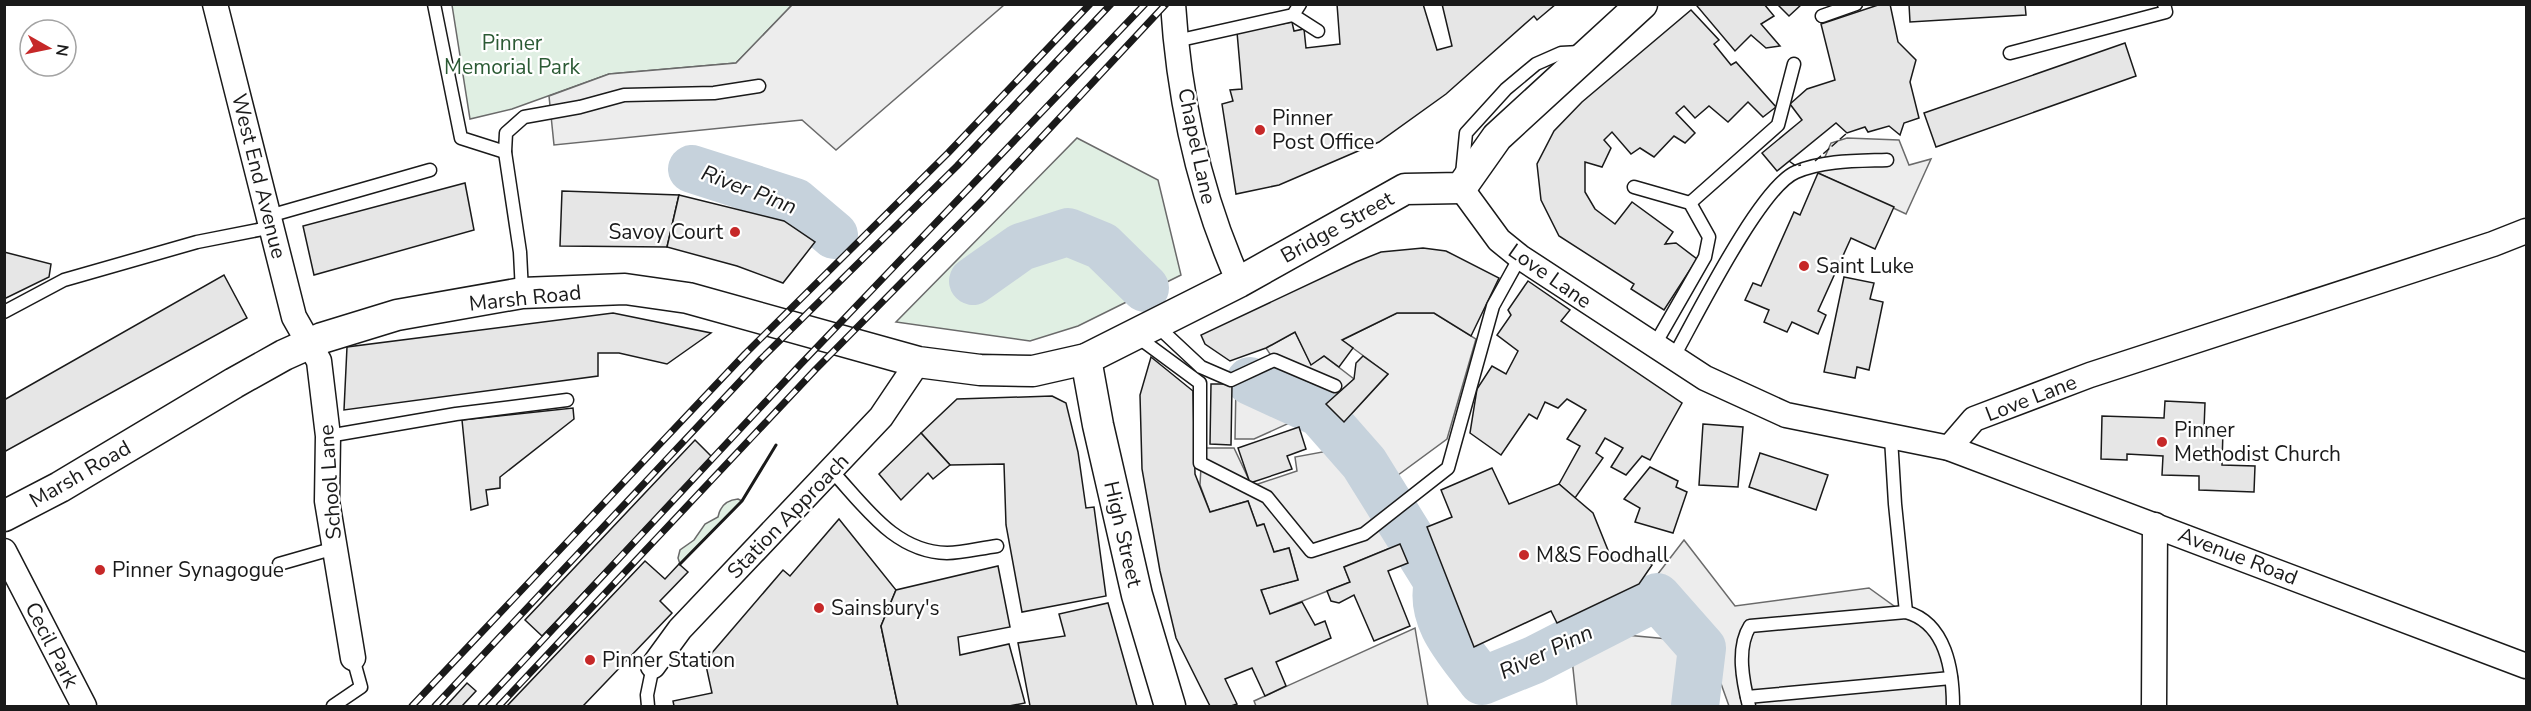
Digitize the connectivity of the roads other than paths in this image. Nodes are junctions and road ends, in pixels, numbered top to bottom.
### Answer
1 (215, 4) edge
2 (434, 4) edge
3 (1173, 4) edge
4 (1642, 4) edge
5 (1856, 4) edge
6 (2164, 4) edge
7 (1297, 10) edge
8 (1822, 16) dead end
9 (1318, 31) dead end
10 (1176, 41) junction
11 (2010, 53) dead end
12 (1794, 64) dead end
13 (759, 86) dead end
14 (505, 152) junction
15 (1887, 160) dead end
16 (430, 170) dead end
17 (1634, 187) dead end
18 (1461, 188) junction
19 (1690, 203) junction
20 (271, 222) junction
21 (2526, 231) edge
22 (1520, 257) junction
23 (1239, 282) junction
24 (522, 293) junction
25 (4, 312) edge
26 (1144, 329) junction
27 (311, 343) junction
28 (1664, 352) junction
29 (1086, 359) junction
30 (918, 362) junction
31 (1335, 386) dead end
32 (567, 400) dead end
33 (328, 436) junction
34 (1891, 438) junction
35 (1949, 448) junction
36 (831, 470) junction
37 (4, 516) edge
38 (2155, 525) junction
39 (998, 546) dead end
40 (335, 549) junction
41 (4, 551) edge
42 (279, 564) dead end
43 (1906, 612) junction
44 (353, 658) joint
45 (653, 666) joint
46 (2526, 666) edge
47 (1951, 678) junction
48 (1748, 702) edge
49 (84, 706) edge
50 (333, 706) edge
51 (648, 706) edge
52 (1170, 706) edge
53 (1953, 706) edge
54 (2154, 706) edge

1 - 20 street, West End Avenue
2 - 14 lane
3 - 10 street, Chapel Lane
4 - 18 street
5 - 8 lane
6 - 11 lane
7 - 9 lane
7 - 10 lane
10 - 23 street, Chapel Lane
12 - 19 lane
13 - 14 lane
14 - 24 lane
15 - 28 lane
16 - 20 lane
17 - 19 lane
18 - 22 street, Love Lane
18 - 23 street, Bridge Street
19 - 28 lane
20 - 25 lane
20 - 27 street, West End Avenue
21 - 35 street, Love Lane
22 - 26 lane
22 - 28 street, Love Lane
23 - 26 street, Bridge Street
24 - 27 street, Marsh Road
24 - 30 street, Marsh Road
26 - 29 street, Bridge Street
26 - 31 lane
27 - 33 street, School Lane
27 - 37 street, Marsh Road
28 - 34 street, Love Lane
29 - 30 street, Marsh Road
29 - 52 street, High Street
30 - 36 street, Station Approach
32 - 33 lane
33 - 40 street, School Lane
34 - 35 street, Love Lane
34 - 43 lane
35 - 38 street, Avenue Road
36 - 39 lane
36 - 45 street, Station Approach
38 - 46 street, Avenue Road
38 - 54 street
40 - 42 lane
40 - 44 street, School Lane
41 - 49 street, Cecil Park
43 - 47 lane
43 - 48 lane
44 - 50 lane
45 - 51 lane
47 - 48 lane
47 - 53 lane

